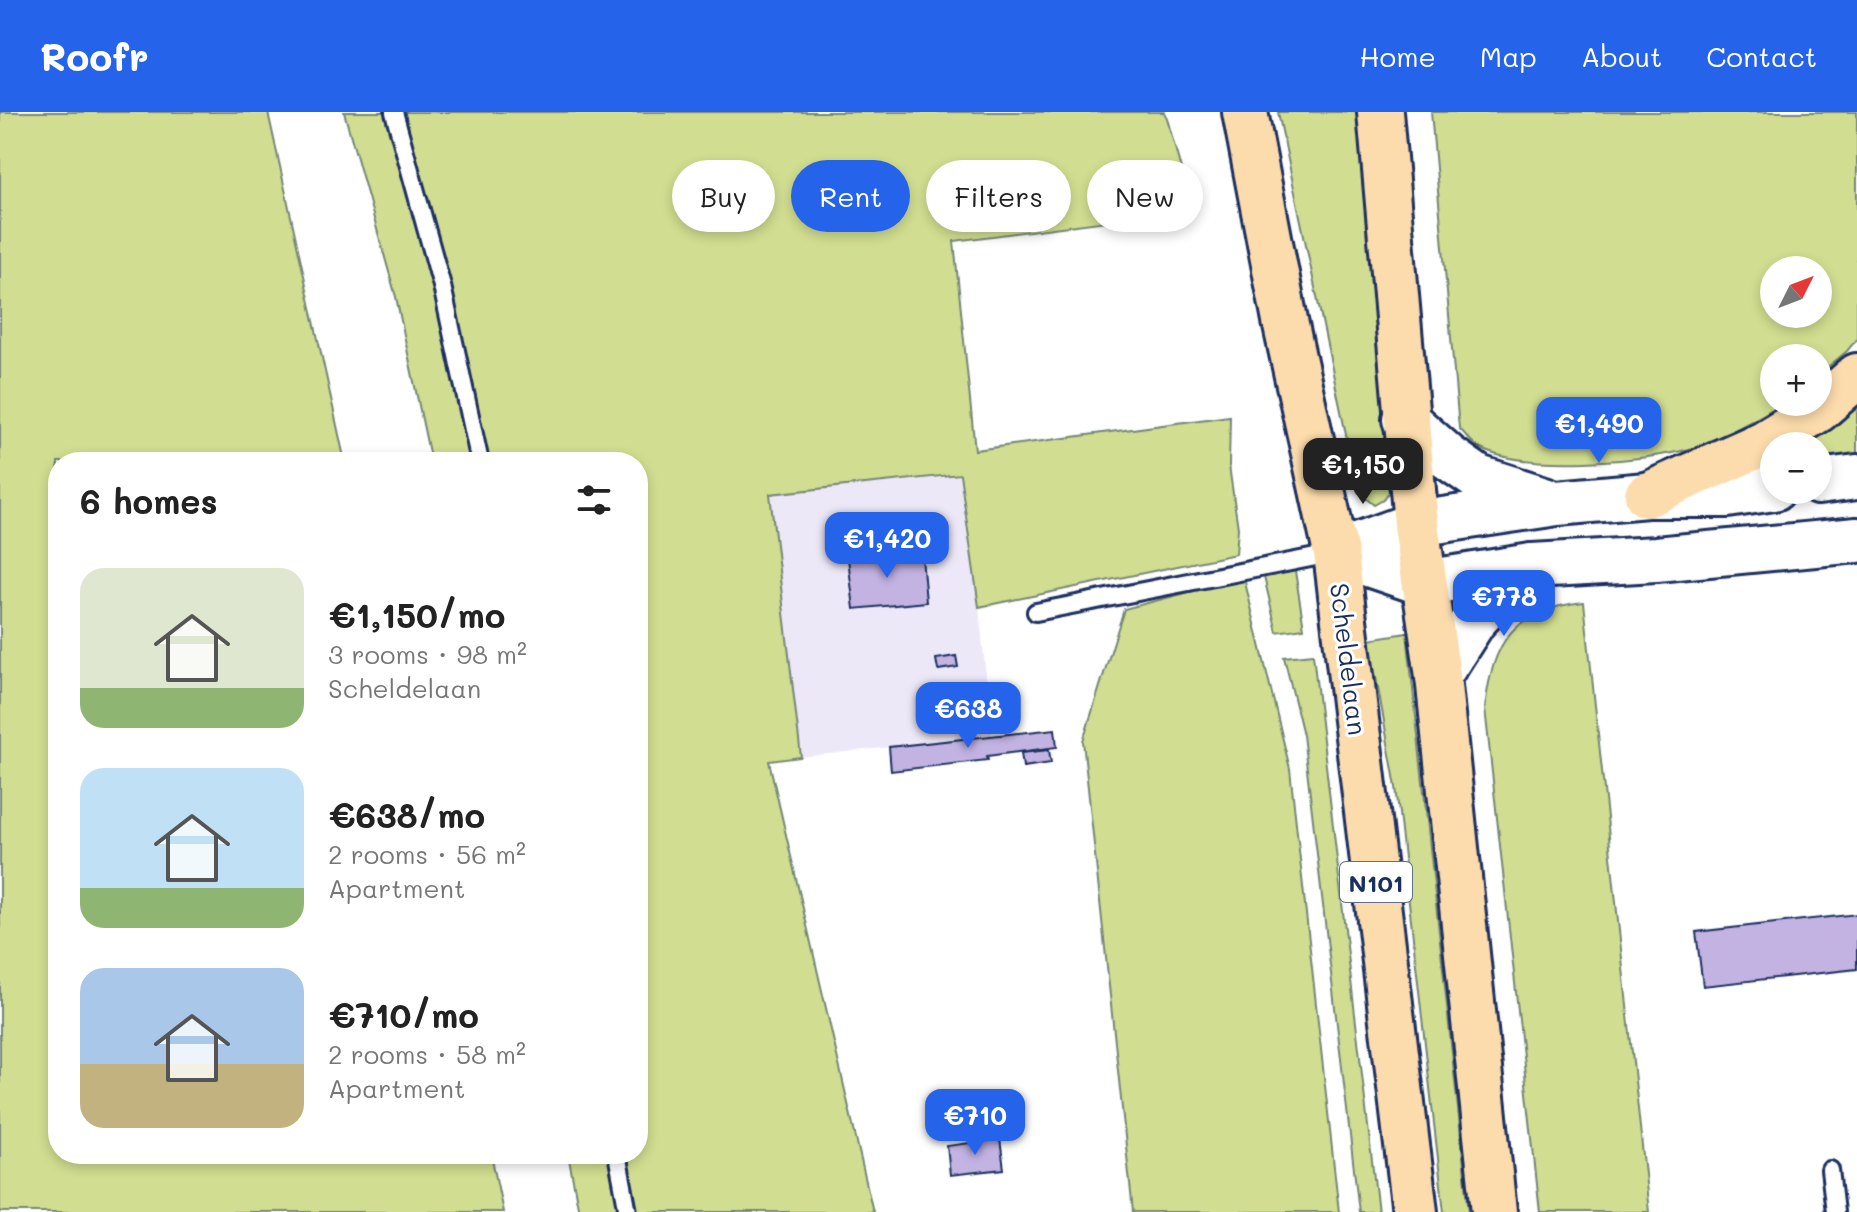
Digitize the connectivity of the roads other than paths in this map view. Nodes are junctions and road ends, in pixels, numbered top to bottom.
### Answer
1 (394, 112) edge
2 (1245, 112) edge
3 (1380, 112) edge
4 (1857, 376) edge
5 (1405, 419) junction
6 (478, 452) edge
7 (1857, 477) edge
8 (1832, 480) edge
9 (1760, 490) edge
10 (1647, 495) junction
11 (1557, 503) junction
12 (1416, 524) junction
13 (1857, 540) edge
14 (1336, 553) junction
15 (1532, 566) junction
16 (1424, 583) junction
17 (1036, 612) dead end
18 (1438, 676) junction
19 (619, 1164) edge
20 (1830, 1170) dead end
21 (628, 1212) edge
22 (1415, 1212) edge
23 (1494, 1212) edge
24 (1835, 1212) edge

1 - 6 lane
2 - 14 main road, Scheldelaan / N101
3 - 5 main road
4 - 10 main road
5 - 11 street
5 - 12 main road
7 - 8 street
9 - 10 street
10 - 11 street
11 - 12 street
12 - 14 street
12 - 16 main road
13 - 15 street
14 - 16 street
14 - 17 lane
14 - 22 main road, Scheldelaan / N101
15 - 16 street
15 - 18 street
16 - 18 main road
18 - 23 main road
19 - 21 lane
20 - 24 lane

